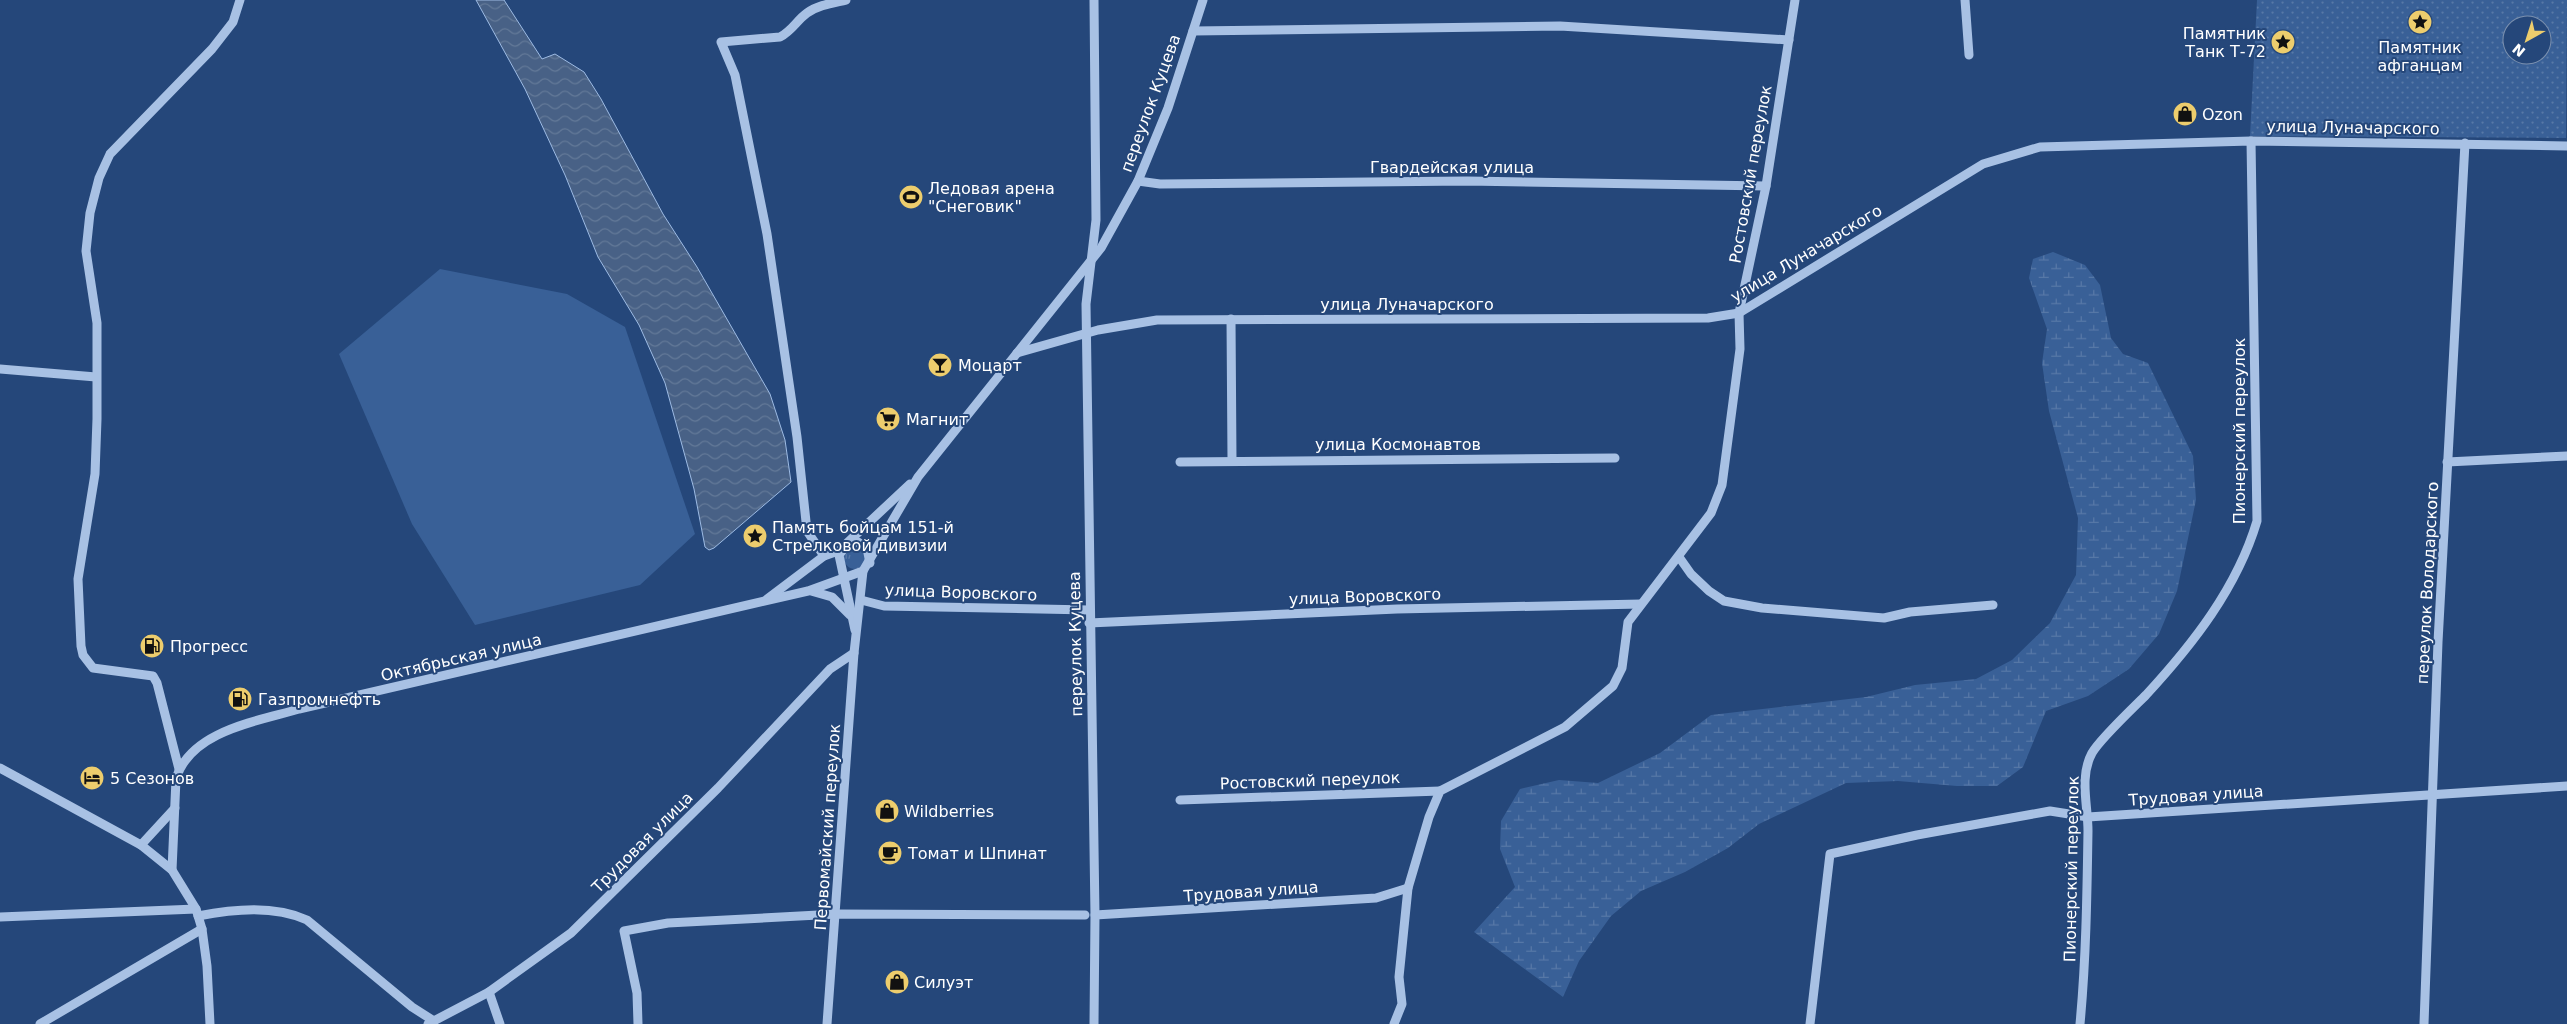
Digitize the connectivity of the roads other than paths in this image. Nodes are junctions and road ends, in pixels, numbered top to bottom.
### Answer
1 (240, 0) edge
2 (846, 0) edge
3 (1094, 0) edge
4 (1203, 0) edge
5 (1795, 0) edge
6 (1965, 0) edge
7 (1192, 30) junction
8 (1789, 40) junction
9 (1969, 55) dead end
10 (2251, 141) junction
11 (2466, 143) junction
12 (2567, 146) edge
13 (1138, 181) junction
14 (1766, 186) junction
15 (1089, 264) junction
16 (1739, 313) junction
17 (1231, 319) junction
18 (1088, 333) junction
19 (1017, 353) junction
20 (0, 370) edge
21 (96, 377) junction
22 (2567, 456) edge
23 (1615, 458) dead end
24 (1232, 460) junction
25 (1180, 462) dead end
26 (2447, 462) junction
27 (918, 477) junction
28 (842, 548) junction
29 (824, 556) junction
30 (1679, 557) junction
31 (870, 563) junction
32 (840, 564) junction
33 (859, 572) junction
34 (843, 578) junction
35 (808, 591) junction
36 (862, 600) junction
37 (763, 602) junction
38 (1641, 604) junction
39 (1993, 605) dead end
40 (1089, 610) junction
41 (850, 615) junction
42 (1090, 623) junction
43 (856, 632) junction
44 (854, 653) junction
45 (0, 768) edge
46 (179, 770) junction
47 (2567, 786) edge
48 (1440, 792) junction
49 (2434, 795) junction
50 (1180, 800) dead end
51 (175, 808) junction
52 (2088, 817) junction
53 (141, 845) junction
54 (172, 870) junction
55 (1408, 888) junction
56 (197, 912) junction
57 (836, 914) junction
58 (1085, 915) dead end
59 (1095, 915) junction
60 (0, 917) edge
61 (202, 929) junction
62 (490, 992) junction
63 (431, 1022) edge
64 (40, 1024) edge
65 (210, 1024) edge
66 (500, 1024) edge
67 (638, 1024) edge
68 (827, 1024) edge
69 (1094, 1024) edge
70 (1394, 1024) edge
71 (1810, 1024) edge
72 (2080, 1024) edge
73 (2424, 1024) edge

1 - 21 street
2 - 29 street
3 - 15 street, переулок Куцева
4 - 7 street, переулок Куцева
5 - 8 street, Ростовский переулок
6 - 9 street
7 - 8 street
7 - 13 street, переулок Куцева
8 - 14 street, Ростовский переулок
10 - 11 street, улица Луначарского
10 - 16 street, улица Луначарского
10 - 52 street, Пионерский переулок
11 - 12 street, улица Луначарского
11 - 26 street, переулок Володарского
13 - 14 street, Гвардейская улица
13 - 15 street, переулок Куцева
14 - 16 street, Ростовский переулок
15 - 18 street, переулок Куцева
15 - 19 street
16 - 17 street, улица Луначарского
16 - 30 street, Ростовский переулок
17 - 18 street, улица Луначарского
17 - 24 street
18 - 19 street, улица Луначарского
18 - 40 street, переулок Куцева
19 - 27 street
20 - 21 street
21 - 46 street
22 - 26 street
23 - 24 street, улица Космонавтов
24 - 25 street, улица Космонавтов
26 - 49 street, переулок Володарского
27 - 28 street
27 - 31 street
28 - 29 street, Октябрьская улица
28 - 31 street
28 - 32 street
29 - 37 street, Октябрьская улица
30 - 38 street, Ростовский переулок
30 - 39 street
31 - 33 street
32 - 33 street
32 - 34 street, Первомайский переулок
33 - 34 street, Октябрьская улица
33 - 36 street, Первомайский переулок
34 - 35 street, Октябрьская улица
34 - 41 street, Первомайский переулок
35 - 37 street, Октябрьская улица
35 - 41 street, Октябрьская улица
36 - 40 street, улица Воровского
36 - 43 street, Первомайский переулок
37 - 46 street, Октябрьская улица
38 - 42 street, улица Воровского
38 - 48 street, Ростовский переулок
40 - 42 street, переулок Куцева
41 - 43 street, Первомайский переулок
42 - 59 street, переулок Куцева
43 - 44 street, Первомайский переулок
44 - 57 street, Первомайский переулок
44 - 62 street, Трудовая улица
45 - 53 street
46 - 51 street
47 - 49 street, Трудовая улица
48 - 50 street, Ростовский переулок
48 - 55 street
49 - 52 street, Трудовая улица
49 - 73 street, переулок Володарского
51 - 53 street
51 - 54 street
52 - 71 street, Трудовая улица
52 - 72 street, Пионерский переулок
53 - 54 street
54 - 56 street
55 - 59 street, Трудовая улица
55 - 70 street
56 - 60 street
56 - 61 street
56 - 63 street
57 - 58 street
57 - 67 street
57 - 68 street, Первомайский переулок
59 - 69 street, переулок Куцева
61 - 64 street
61 - 65 street
62 - 63 street, Трудовая улица
62 - 66 street

